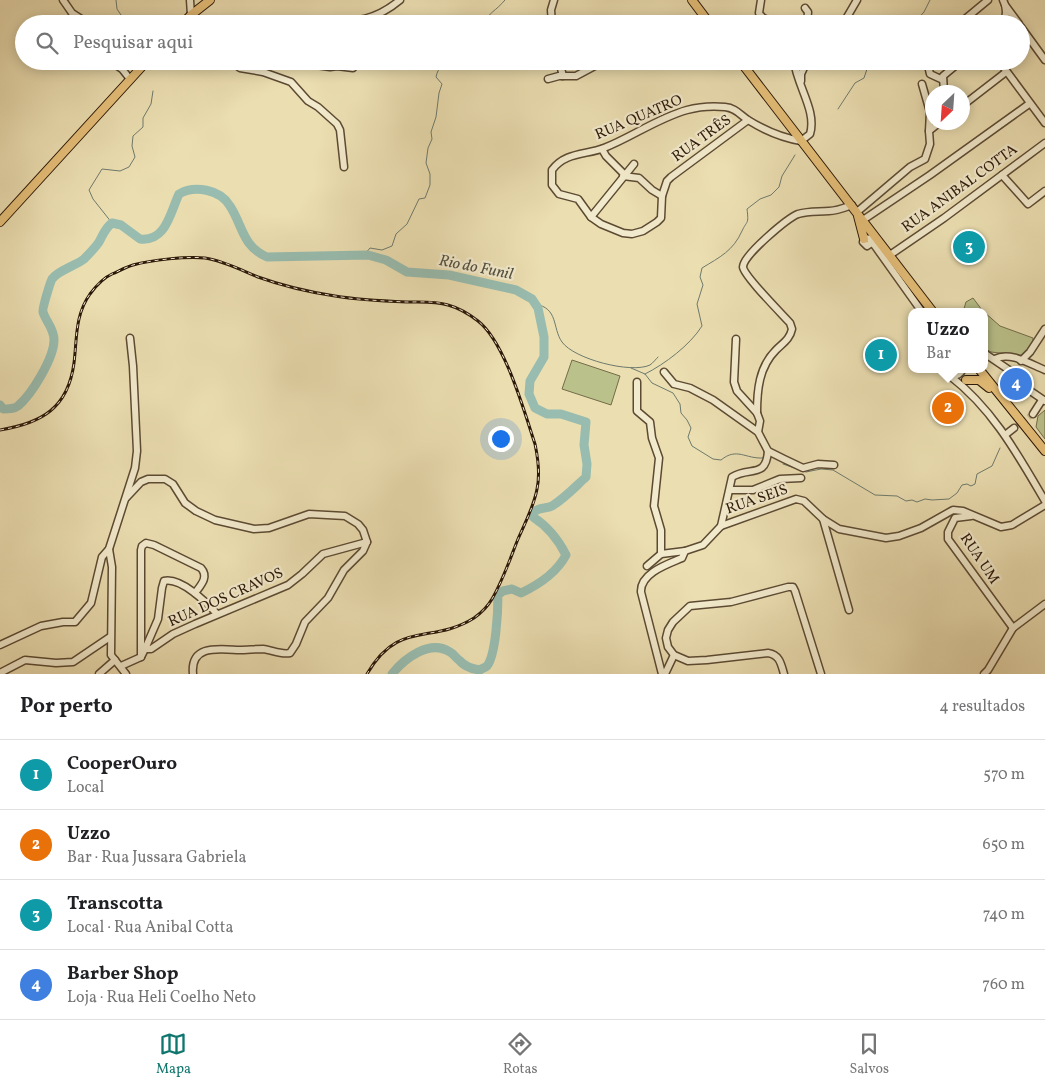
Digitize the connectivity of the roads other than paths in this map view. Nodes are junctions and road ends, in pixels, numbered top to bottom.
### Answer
1 (63, 0) edge
2 (190, 0) edge
3 (210, 0) edge
4 (400, 0) edge
5 (554, 0) edge
6 (692, 0) edge
7 (761, 0) edge
8 (857, 0) edge
9 (988, 0) edge
10 (1004, 2) edge
11 (806, 8) dead end
12 (191, 14) joint
13 (75, 15) edge
14 (377, 15) edge
15 (551, 15) edge
16 (703, 15) edge
17 (760, 15) edge
18 (808, 15) edge
19 (848, 15) edge
20 (970, 15) edge
21 (1005, 15) edge
22 (1013, 15) edge
23 (1030, 39) edge
24 (1045, 60) edge
25 (122, 70) edge
26 (138, 70) edge
27 (252, 70) edge
28 (561, 70) edge
29 (587, 70) edge
30 (747, 70) edge
31 (797, 70) edge
32 (803, 70) edge
33 (929, 70) edge
34 (950, 70) edge
35 (1006, 72) joint
36 (563, 76) junction
37 (130, 79) junction
38 (548, 79) dead end
39 (943, 80) junction
40 (922, 84) dead end
41 (943, 85) edge
42 (801, 86) junction
43 (970, 100) edge
44 (1029, 104) junction
45 (748, 120) junction
46 (1045, 123) edge
47 (929, 131) joint
48 (802, 141) junction
49 (1045, 143) edge
50 (602, 149) junction
51 (634, 164) dead end
52 (344, 167) dead end
53 (624, 175) junction
54 (1002, 175) junction
55 (1045, 191) edge
56 (662, 196) junction
57 (857, 213) junction
58 (591, 217) junction
59 (0, 222) edge
60 (868, 242) joint
61 (890, 255) junction
62 (919, 308) edge
63 (930, 308) edge
64 (1045, 329) edge
65 (130, 338) dead end
66 (736, 339) dead end
67 (988, 355) edge
68 (995, 359) junction
69 (1021, 361) junction
70 (1045, 370) edge
71 (664, 372) dead end
72 (947, 373) edge
73 (960, 373) edge
74 (964, 373) edge
75 (981, 373) edge
76 (950, 376) junction
77 (966, 380) junction
78 (979, 380) junction
79 (638, 382) dead end
80 (971, 392) junction
81 (1043, 400) edge
82 (1008, 407) junction
83 (757, 412) junction
84 (1033, 414) tunnel mouth
85 (1014, 428) tunnel mouth
86 (758, 432) junction
87 (1006, 435) junction
88 (768, 450) junction
89 (1045, 451) edge
90 (834, 465) dead end
91 (801, 478) dead end
92 (731, 490) junction
93 (126, 498) junction
94 (1045, 503) edge
95 (976, 516) junction
96 (823, 519) junction
97 (721, 526) junction
98 (367, 542) junction
99 (109, 549) junction
100 (685, 551) junction
101 (661, 554) junction
102 (647, 566) dead end
103 (195, 593) junction
104 (1045, 604) edge
105 (849, 610) dead end
106 (217, 614) junction
107 (1013, 628) junction
108 (110, 637) junction
109 (0, 645) edge
110 (145, 648) junction
111 (674, 655) junction
112 (141, 657) junction
113 (115, 660) junction
114 (121, 666) junction
115 (0, 673) edge
116 (99, 674) edge
117 (126, 674) edge
118 (193, 674) edge
119 (664, 674) edge
120 (784, 674) edge
121 (821, 674) edge
122 (984, 674) edge

1 - 13 street
2 - 12 street
3 - 12 main road
4 - 14 street
5 - 15 street
6 - 16 main road
7 - 17 street
8 - 19 street
9 - 20 street
10 - 21 street
10 - 22 street
11 - 18 street
23 - 24 street
25 - 37 street
26 - 37 main road
27 - 52 street
28 - 36 street
29 - 36 street
30 - 48 main road
31 - 42 street
32 - 42 street
33 - 39 street
34 - 39 street
35 - 43 street
35 - 44 street
36 - 38 street
37 - 59 main road
39 - 41 street
40 - 47 street
42 - 48 street
44 - 46 street
44 - 57 street
45 - 48 street, RUA QUATRO
45 - 50 street, RUA QUATRO
45 - 56 street, RUA TRÊS
47 - 57 street
48 - 57 main road
49 - 54 street, RUA ANIBAL COTTA
50 - 53 street
50 - 58 street, RUA QUATRO
51 - 53 street
53 - 56 street
53 - 58 street
54 - 55 street
54 - 61 street, RUA ANIBAL COTTA
56 - 58 street, RUA TRÊS
57 - 60 main road
57 - 61 main road
57 - 83 street
60 - 62 street
61 - 63 main road
64 - 69 street
65 - 93 street
66 - 83 street
67 - 68 street
68 - 69 street
68 - 81 street
69 - 70 street
71 - 86 street
72 - 76 street
73 - 76 street
74 - 77 street
75 - 82 main road
76 - 80 street
77 - 78 main road
77 - 80 street
78 - 80 street
78 - 82 main road
79 - 101 street
80 - 87 street
81 - 84 street
82 - 89 main road
83 - 86 street
85 - 87 street
86 - 88 street
87 - 94 street
88 - 90 street
88 - 92 street
91 - 92 street
92 - 97 street
93 - 98 street
93 - 99 street
94 - 95 street
95 - 96 street
95 - 107 street, RUA UM
96 - 97 street, RUA SEIS
96 - 105 street
97 - 100 street
98 - 106 street, RUA DOS CRAVOS
98 - 118 street
99 - 108 street
99 - 109 street
100 - 101 street
100 - 119 street
101 - 102 street
103 - 106 street
103 - 110 street
103 - 112 street
104 - 107 street
106 - 110 street, RUA DOS CRAVOS
107 - 122 street
108 - 113 street
108 - 115 street
110 - 112 street
111 - 119 street
111 - 120 street
111 - 121 street
112 - 114 street
113 - 114 street
113 - 116 street
114 - 117 street

